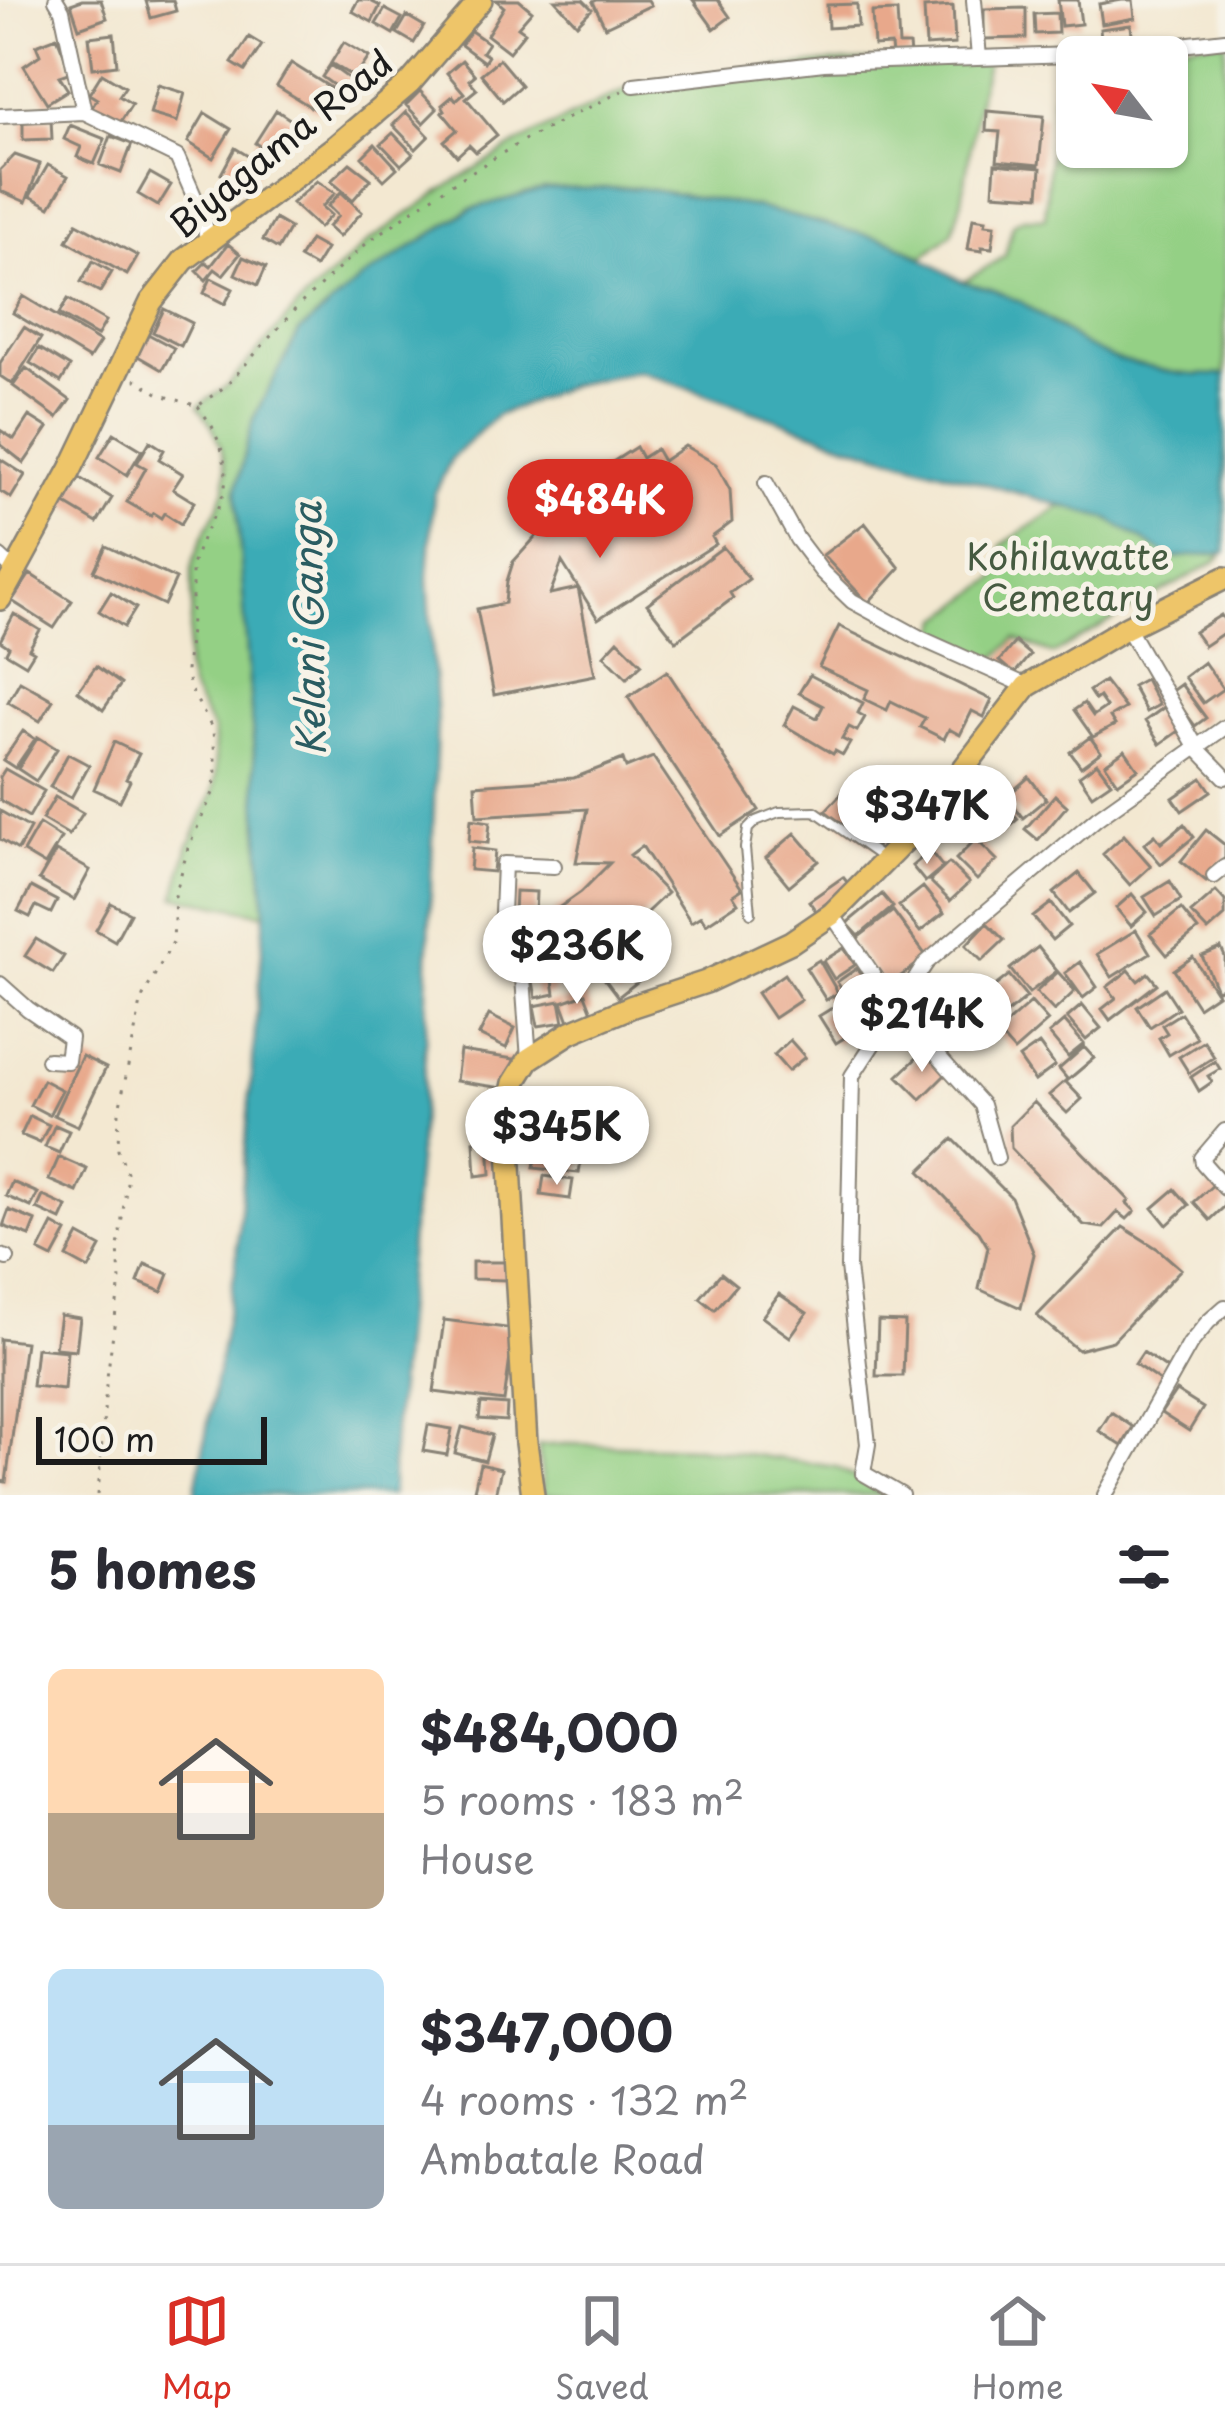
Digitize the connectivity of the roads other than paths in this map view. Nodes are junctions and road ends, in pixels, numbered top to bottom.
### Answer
1 (56, 0) edge
2 (481, 0) edge
3 (974, 0) edge
4 (1225, 40) edge
5 (979, 58) junction
6 (634, 86) road end
7 (84, 112) junction
8 (0, 116) edge
9 (207, 242) junction
10 (766, 482) dead end
11 (7, 564) edge
12 (1225, 578) edge
13 (0, 599) edge
14 (1126, 626) junction
15 (1027, 686) junction
16 (1225, 727) edge
17 (1197, 748) junction
18 (1224, 773) edge
19 (886, 860) junction
20 (554, 866) dead end
21 (751, 913) dead end
22 (832, 914) junction
23 (0, 984) edge
24 (896, 1009) junction
25 (48, 1060) dead end
26 (529, 1060) junction
27 (1225, 1131) edge
28 (997, 1157) dead end
29 (1225, 1188) edge
30 (1225, 1306) edge
31 (532, 1495) edge
32 (901, 1495) edge
33 (1105, 1495) edge

1 - 7 street
2 - 9 main road, Biyagama Road
3 - 5 street
4 - 5 street
5 - 6 street
7 - 8 street
7 - 9 street
9 - 11 main road, Biyagama Road
10 - 15 street
11 - 13 main road, Biyagama Road
12 - 14 main road
14 - 15 main road
14 - 17 street
15 - 19 main road
16 - 17 street
17 - 18 street
17 - 24 street
19 - 21 lane
19 - 22 main road
20 - 26 street
22 - 24 street
22 - 26 main road
23 - 25 street
24 - 28 street
24 - 32 street
26 - 31 main road
27 - 29 street
30 - 33 street

